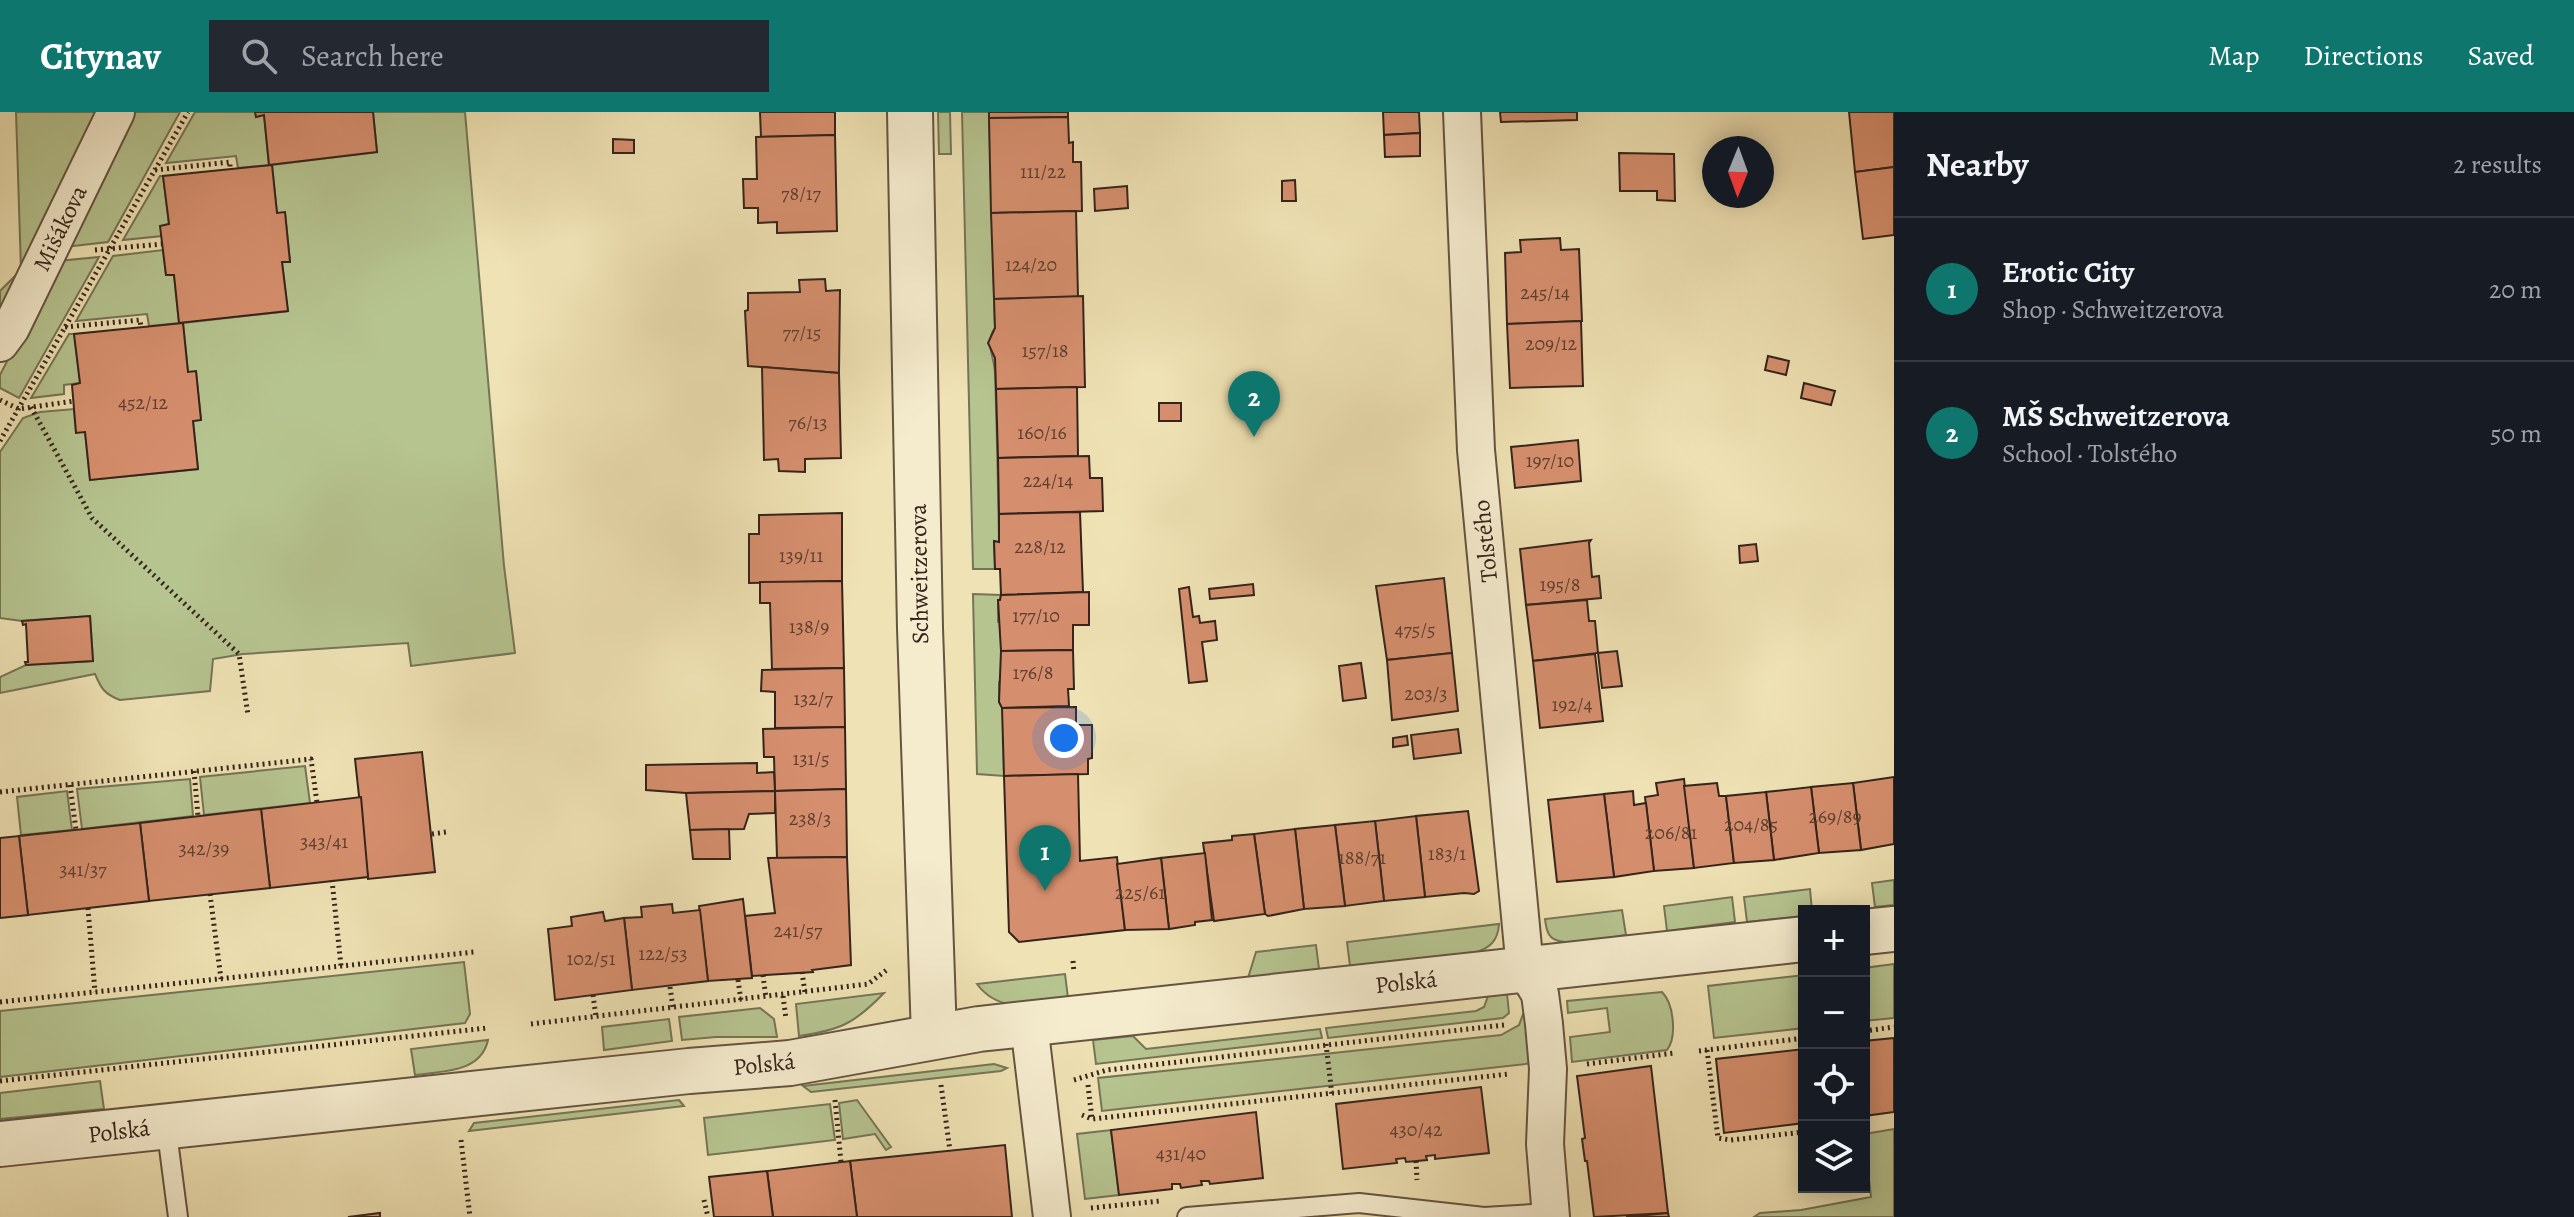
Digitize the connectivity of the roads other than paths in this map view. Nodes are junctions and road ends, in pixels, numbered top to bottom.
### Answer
1 (116, 112) edge
2 (910, 112) edge
3 (1462, 112) edge
4 (0, 343) edge
5 (1894, 929) edge
6 (1870, 931) edge
7 (1798, 940) edge
8 (1525, 969) junction
9 (1029, 1024) junction
10 (934, 1036) junction
11 (166, 1125) junction
12 (0, 1144) edge
13 (1551, 1215) edge
14 (178, 1217) edge
15 (1052, 1217) edge
16 (1187, 1217) edge

1 - 4 street, Mišákova
2 - 10 street, Schweitzerova
3 - 8 street, Tolstého
5 - 6 street
7 - 8 street, Polská
8 - 9 street, Polská
8 - 13 street
9 - 10 street, Polská
9 - 15 street
10 - 11 street, Polská
11 - 12 street, Polská
11 - 14 lane
13 - 16 lane

